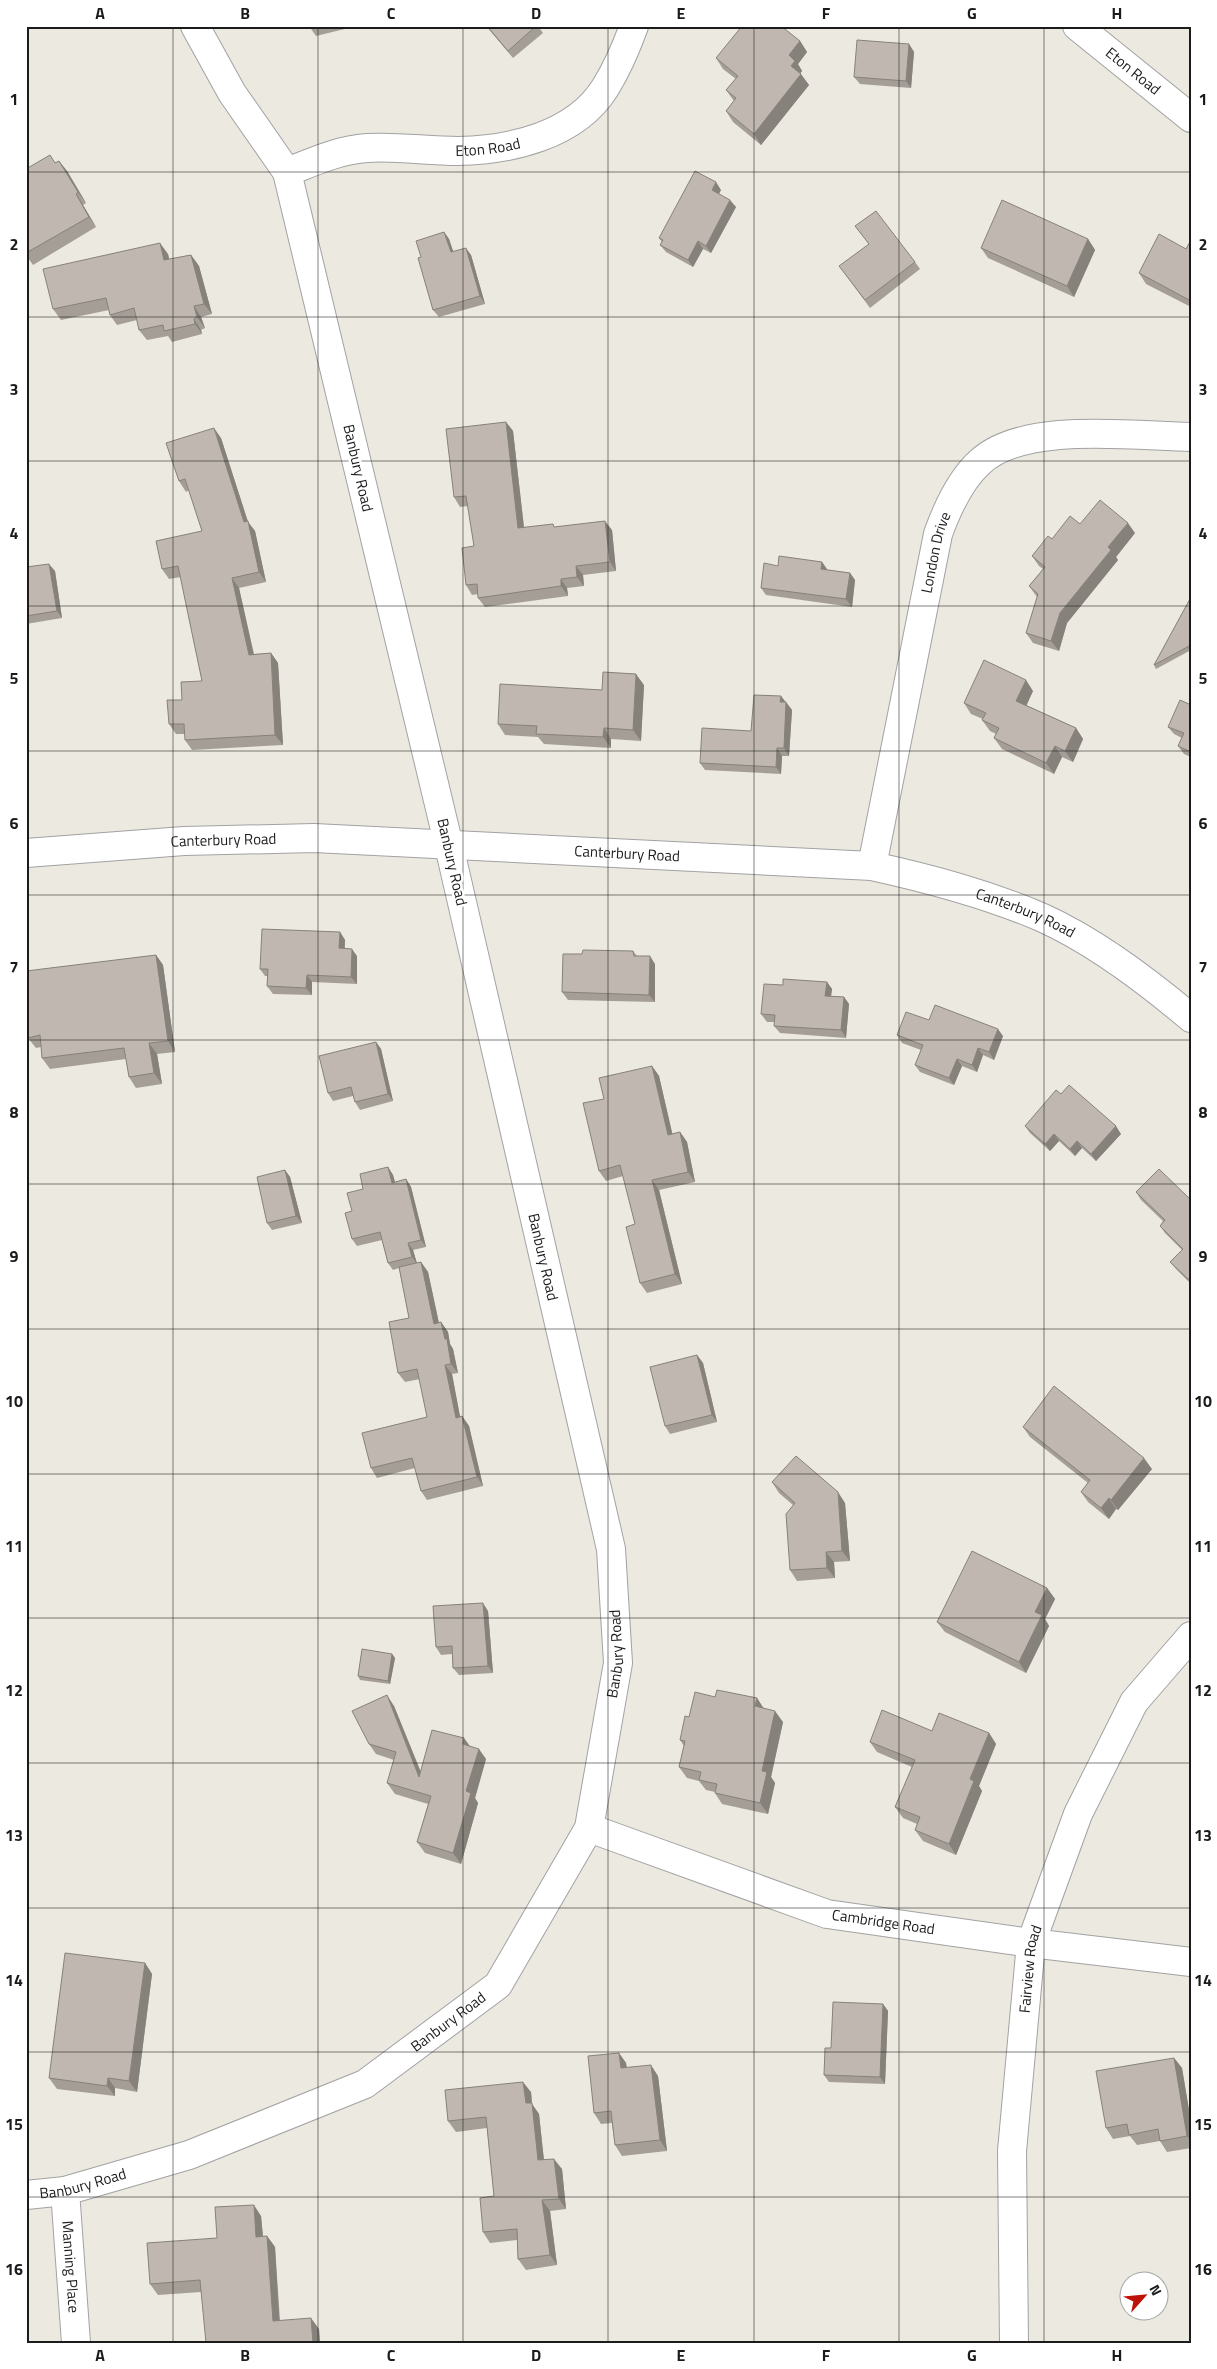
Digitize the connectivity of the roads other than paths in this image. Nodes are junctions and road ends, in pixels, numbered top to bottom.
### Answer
1 (195, 26) edge
2 (634, 26) edge
3 (1076, 26) edge
4 (1191, 118) edge
5 (287, 172) junction
6 (1191, 437) edge
7 (449, 846) junction
8 (26, 853) edge
9 (872, 866) junction
10 (1191, 1018) edge
11 (1191, 1636) edge
12 (589, 1828) junction
13 (1031, 1943) junction
14 (1191, 1962) edge
15 (64, 2191) junction
16 (26, 2196) edge
17 (76, 2343) edge
18 (1014, 2343) edge

1 - 5 street, Banbury Road
2 - 5 street, Eton Road
3 - 4 street, Eton Road
5 - 7 street, Banbury Road
6 - 9 street, London Drive
7 - 8 street, Canterbury Road
7 - 9 street, Canterbury Road
7 - 12 street, Banbury Road
9 - 10 street, Canterbury Road
11 - 13 street, Fairview Road
12 - 13 street, Cambridge Road
12 - 15 street, Banbury Road
13 - 14 street, Cambridge Road
13 - 18 street, Fairview Road
15 - 16 street, Banbury Road
15 - 17 street, Manning Place

